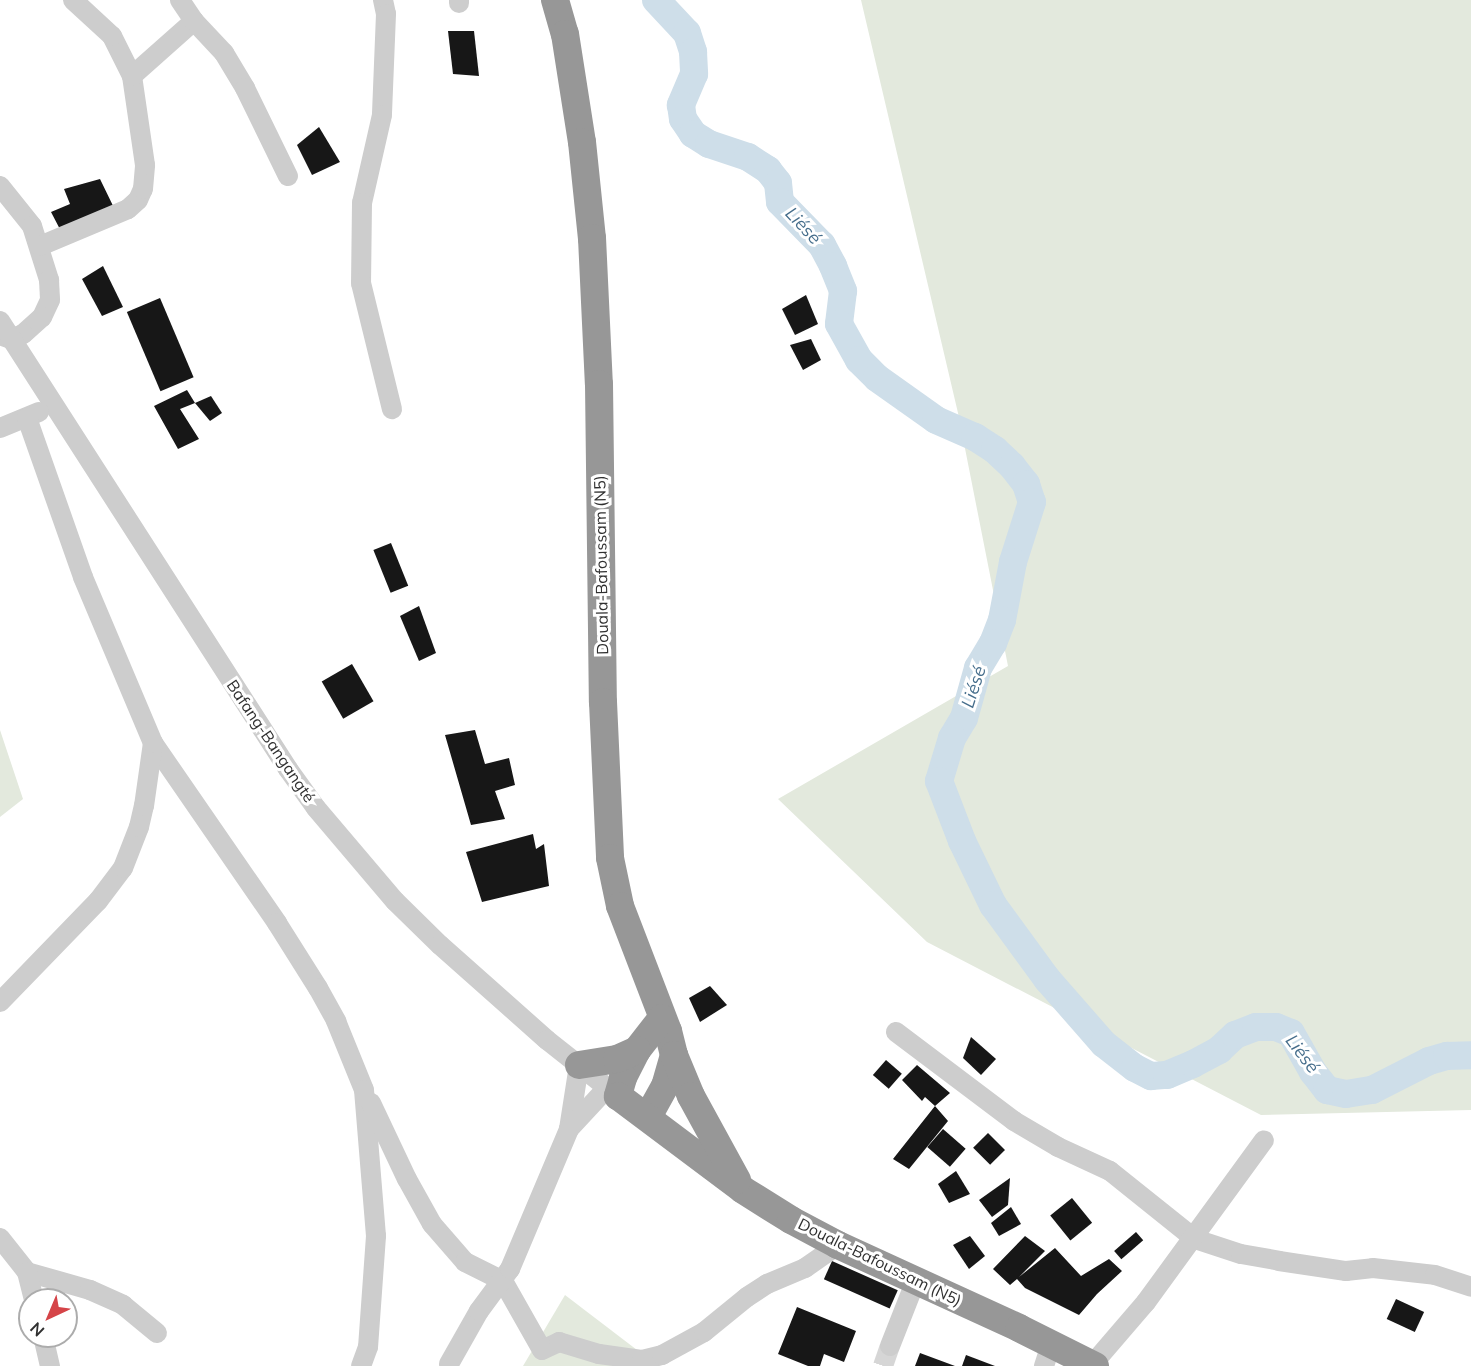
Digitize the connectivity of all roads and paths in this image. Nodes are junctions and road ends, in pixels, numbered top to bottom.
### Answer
1 (73, 0) edge
2 (180, 0) edge
3 (383, 0) edge
4 (555, 0) edge
5 (194, 21) junction
6 (132, 76) junction
7 (288, 176) dead end
8 (0, 186) edge
9 (40, 246) junction
10 (0, 321) edge
11 (5, 337) edge
12 (52, 406) junction
13 (392, 409) dead end
14 (27, 418) junction
15 (0, 428) edge
16 (153, 742) junction
17 (0, 1002) edge
18 (662, 1018) junction
19 (896, 1032) dead end
20 (637, 1050) junction
21 (674, 1055) junction
22 (579, 1065) junction
23 (364, 1090) junction
24 (613, 1092) junction
25 (648, 1117) junction
26 (569, 1129) junction
27 (1264, 1140) dead end
28 (743, 1190) junction
29 (0, 1238) edge
30 (1195, 1239) junction
31 (838, 1245) junction
32 (27, 1272) junction
33 (916, 1280) junction
34 (503, 1281) junction
35 (1471, 1287) edge
36 (31, 1288) edge
37 (157, 1333) dead end
38 (890, 1346) tunnel mouth
39 (46, 1348) edge
40 (1047, 1355) edge
41 (449, 1364) dead end
42 (50, 1366) edge
43 (361, 1366) edge
44 (1092, 1366) edge

1 - 6 street
2 - 5 street
3 - 13 street
4 - 18 highway, Douala-Bafoussam (N5)
5 - 6 street
5 - 7 street
6 - 9 street
8 - 9 street
9 - 11 street
10 - 11 street, Bafang-Bangangté
11 - 12 street, Bafang-Bangangté
12 - 14 street
12 - 22 street, Bafang-Bangangté
14 - 15 street
14 - 16 street
16 - 17 street
16 - 23 street
18 - 20 highway
18 - 21 highway, Douala-Bafoussam (N5)
19 - 30 street
20 - 22 highway
20 - 24 highway
21 - 25 highway
21 - 28 highway, Douala-Bafoussam (N5)
22 - 24 street, Bafang-Bangangté
22 - 26 street
23 - 34 street
23 - 43 street
24 - 25 highway, Douala-Bafoussam (N5)
24 - 26 street
25 - 28 highway, Douala-Bafoussam (N5)
26 - 34 street
27 - 30 street
28 - 31 highway, Douala-Bafoussam (N5)
29 - 32 street
30 - 35 street
30 - 44 street
31 - 33 highway, Douala-Bafoussam (N5)
31 - 34 street
32 - 36 street
32 - 37 street
33 - 38 street
33 - 40 highway, Douala-Bafoussam (N5)
34 - 41 street
39 - 42 street
40 - 44 highway, Douala-Bafoussam (N5)

